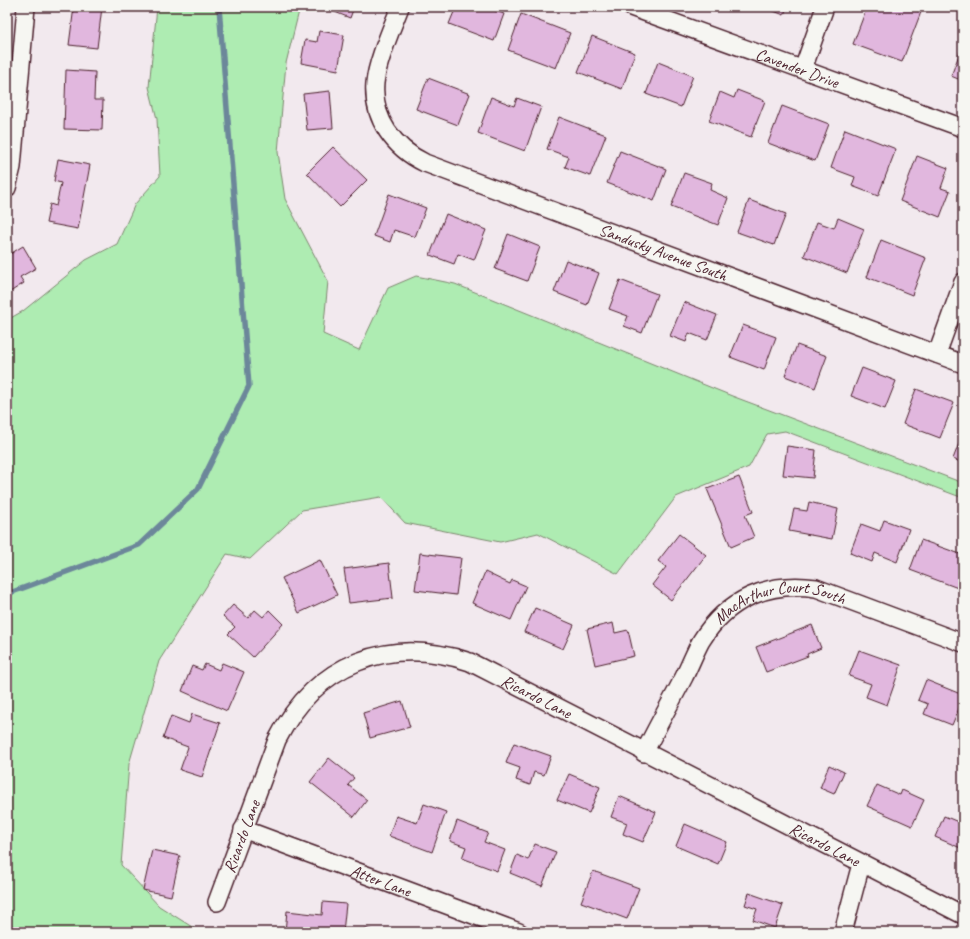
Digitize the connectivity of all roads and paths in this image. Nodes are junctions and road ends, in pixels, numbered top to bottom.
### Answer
1 (26, 7) edge
2 (400, 7) edge
3 (631, 7) edge
4 (825, 7) edge
5 (803, 70) junction
6 (963, 128) edge
7 (7, 188) edge
8 (963, 282) edge
9 (937, 354) junction
10 (963, 364) edge
11 (963, 643) edge
12 (644, 753) junction
13 (243, 829) junction
14 (862, 864) junction
15 (217, 902) dead end
16 (963, 915) edge
17 (519, 932) edge
18 (843, 932) edge

1 - 7 street
2 - 9 street, Sandusky Avenue South
3 - 5 street, Cavender Drive
4 - 5 street
5 - 6 street, Cavender Drive
8 - 9 street
9 - 10 street, Sandusky Avenue South
11 - 12 street, MacArthur Court South
12 - 13 street, Ricardo Lane
12 - 14 street, Ricardo Lane
13 - 15 street, Ricardo Lane
13 - 17 street, Atter Lane
14 - 16 street, Ricardo Lane
14 - 18 street

